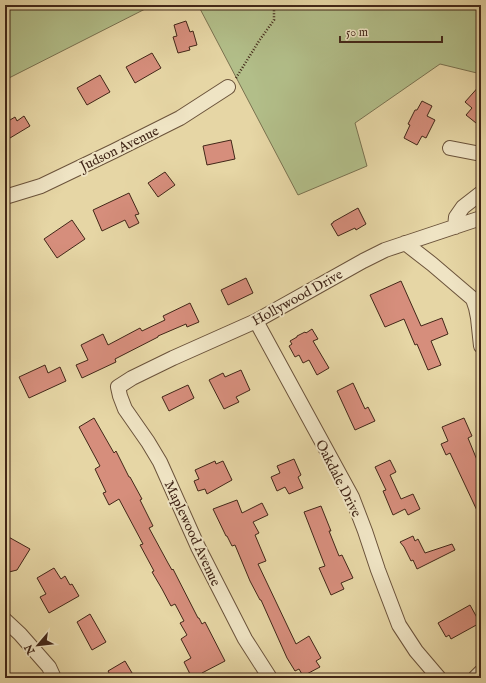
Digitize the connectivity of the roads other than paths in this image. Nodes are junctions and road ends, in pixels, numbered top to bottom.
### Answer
1 (228, 87) road end
2 (450, 148) dead end
3 (481, 154) edge
4 (481, 193) edge
5 (5, 197) edge
6 (481, 218) edge
7 (455, 227) junction
8 (405, 243) junction
9 (256, 321) junction
10 (481, 343) edge
11 (481, 346) edge
12 (118, 387) joint
13 (5, 620) edge
14 (481, 672) edge
15 (54, 678) edge
16 (270, 678) edge
17 (439, 678) edge
18 (475, 678) edge

1 - 5 street, Judson Avenue
2 - 3 street
4 - 7 street
6 - 7 street, Hollywood Drive
7 - 8 street, Hollywood Drive
8 - 9 street, Hollywood Drive
8 - 10 street
9 - 12 street, Hollywood Drive
9 - 17 street, Oakdale Drive
10 - 11 street
12 - 16 street, Maplewood Avenue
13 - 15 street
14 - 18 street

